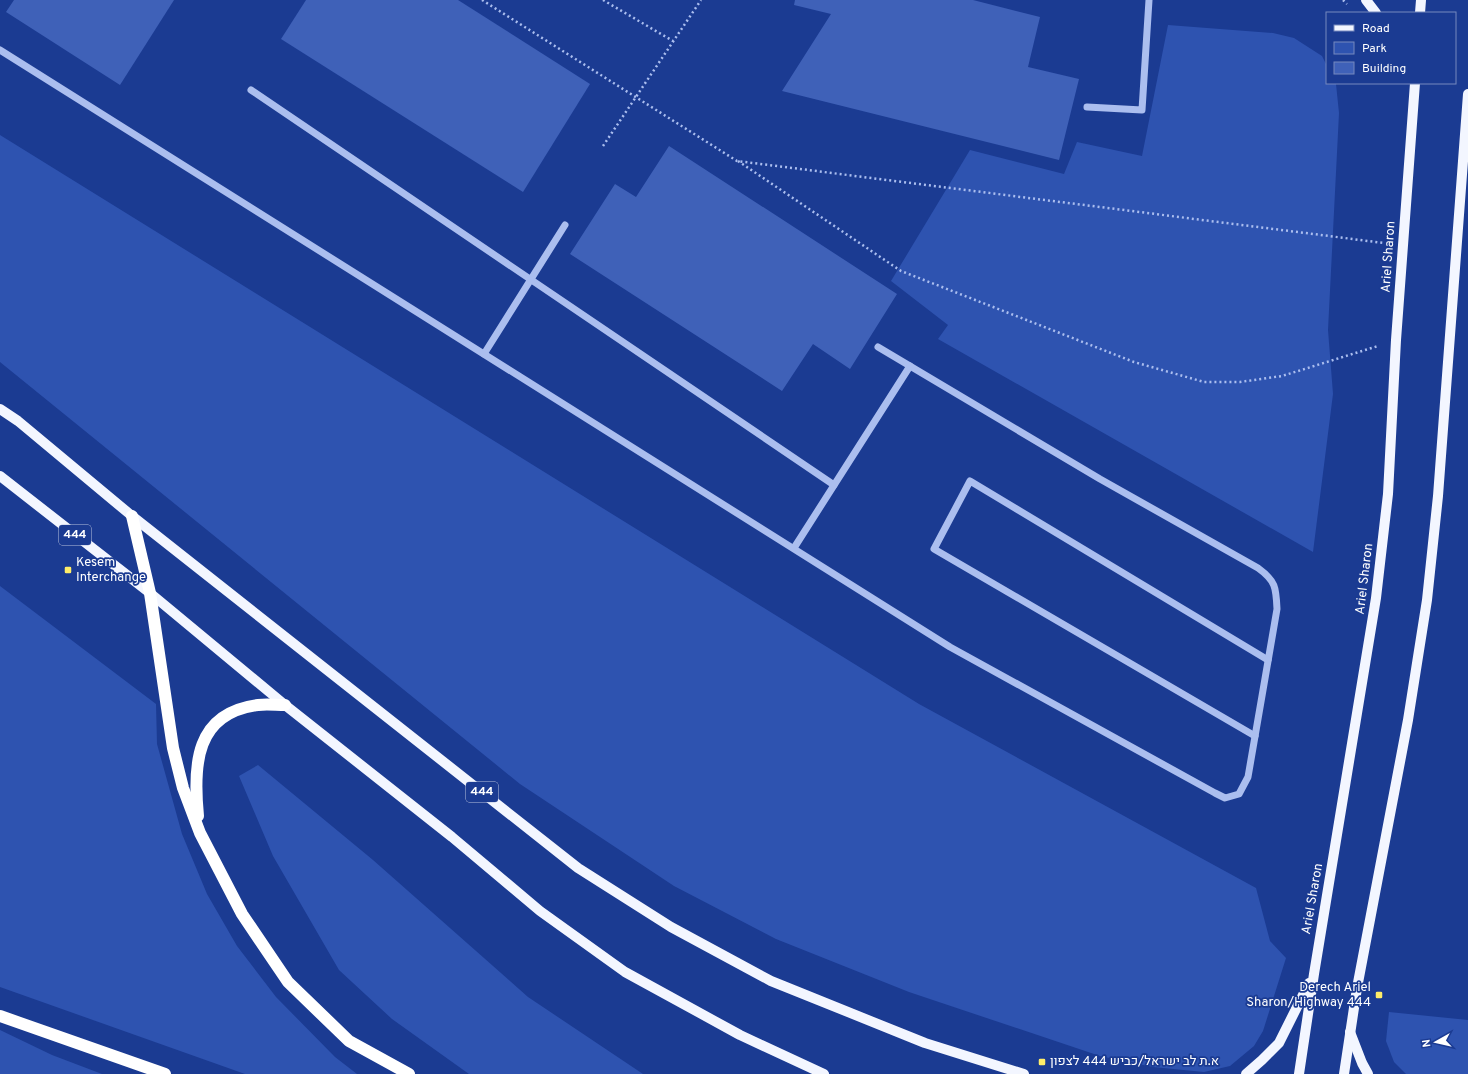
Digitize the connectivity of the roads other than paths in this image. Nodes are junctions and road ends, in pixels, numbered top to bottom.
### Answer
1 (1148, 0) edge
2 (1366, 0) edge
3 (1421, 0) edge
4 (1375, 12) edge
5 (1420, 12) edge
6 (0, 50) edge
7 (1415, 84) edge
8 (250, 90) dead end
9 (1468, 94) edge
10 (1086, 107) dead end
11 (565, 225) dead end
12 (531, 279) junction
13 (878, 347) dead end
14 (484, 354) junction
15 (910, 366) junction
16 (0, 409) edge
17 (0, 476) edge
18 (834, 485) junction
19 (132, 516) junction
20 (794, 548) junction
21 (150, 593) junction
22 (1268, 660) junction
23 (285, 705) junction
24 (1255, 736) junction
25 (200, 833) junction
26 (1314, 974) junction
27 (0, 1016) edge
28 (1350, 1031) junction
29 (165, 1074) edge
30 (409, 1074) edge
31 (824, 1074) edge
32 (1024, 1074) edge
33 (1246, 1074) edge
34 (1299, 1074) edge
35 (1344, 1074) edge
36 (1368, 1074) edge

1 - 10 lane
2 - 4 main road
3 - 5 main road
6 - 14 lane
7 - 26 main road, Ariel Sharon
8 - 12 lane
9 - 28 main road
11 - 12 lane
12 - 14 lane
12 - 18 lane
13 - 15 lane
14 - 20 lane
15 - 18 lane
15 - 22 lane
16 - 19 main road, 444
17 - 21 main road, 444
18 - 20 lane
19 - 21 highway
19 - 32 main road, 444
20 - 24 lane
21 - 23 main road, 444
21 - 25 highway
22 - 24 lane
22 - 24 lane
23 - 25 highway
23 - 31 main road, 444
25 - 30 highway
26 - 33 main road
26 - 34 main road, Ariel Sharon
27 - 29 highway
28 - 35 main road
28 - 36 main road

